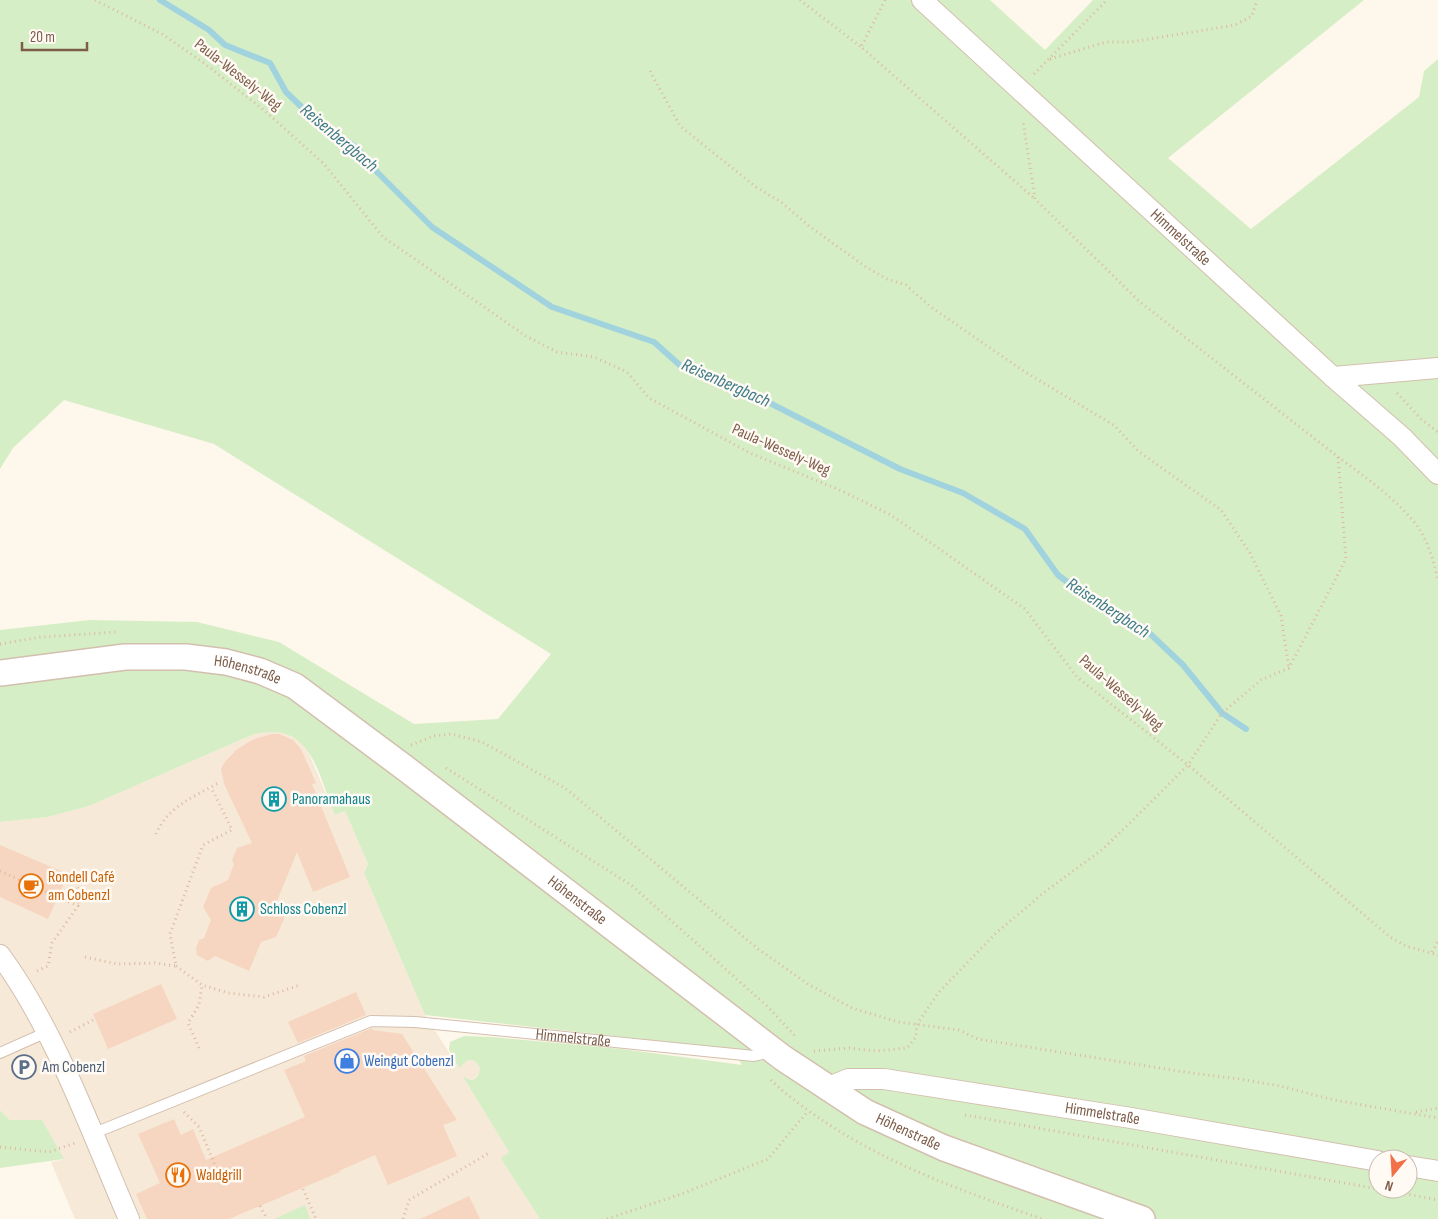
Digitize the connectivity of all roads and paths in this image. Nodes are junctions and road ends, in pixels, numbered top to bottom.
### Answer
1 (95, 0) edge
2 (800, 0) edge
3 (885, 0) edge
4 (922, 0) edge
5 (1107, 0) edge
6 (1257, 0) edge
7 (861, 47) junction
8 (1049, 59) junction
9 (650, 71) dead end
10 (1019, 88) junction
11 (1035, 199) junction
12 (1438, 368) edge
13 (1377, 372) junction
14 (1333, 377) junction
15 (1438, 432) edge
16 (1338, 457) junction
17 (1438, 474) edge
18 (1438, 581) edge
19 (1289, 668) junction
20 (0, 673) edge
21 (419, 750) dead end
22 (443, 766) dead end
23 (1188, 766) junction
24 (220, 782) dead end
25 (211, 787) junction
26 (156, 834) dead end
27 (0, 871) edge
28 (74, 878) dead end
29 (78, 906) junction
30 (1438, 941) edge
31 (1432, 952) junction
32 (0, 955) edge
33 (1438, 955) edge
34 (85, 957) dead end
35 (176, 966) junction
36 (33, 973) dead end
37 (202, 985) junction
38 (300, 985) dead end
39 (95, 1019) dead end
40 (918, 1024) junction
41 (56, 1034) junction
42 (798, 1038) dead end
43 (198, 1048) dead end
44 (810, 1051) dead end
45 (0, 1053) edge
46 (770, 1062) junction
47 (827, 1088) junction
48 (178, 1099) junction
49 (1438, 1108) edge
50 (808, 1111) junction
51 (1413, 1113) junction
52 (959, 1114) dead end
53 (1438, 1118) edge
54 (92, 1134) junction
55 (0, 1147) edge
56 (66, 1148) dead end
57 (489, 1153) dead end
58 (1368, 1159) edge
59 (1418, 1168) edge
60 (1438, 1171) edge
61 (218, 1172) dead end
62 (1368, 1187) edge
63 (302, 1189) dead end
64 (1418, 1196) edge
65 (1438, 1200) edge
66 (260, 1206) dead end
67 (129, 1219) edge
68 (267, 1219) edge
69 (316, 1219) edge
70 (403, 1219) edge
71 (607, 1219) edge
72 (1042, 1219) edge
73 (1142, 1219) edge

1 - 23 path, Paula-Wessely-Weg
2 - 7 path
3 - 7 path
4 - 10 street, Himmelstraße
5 - 8 path
6 - 8 path
7 - 11 path
8 - 10 path
9 - 19 path
10 - 11 path
10 - 14 street, Himmelstraße
11 - 16 path
12 - 13 street
13 - 14 street
13 - 15 path
14 - 17 street, Himmelstraße
16 - 18 path
16 - 19 path
19 - 23 path
20 - 46 street, Höhenstraße
21 - 40 path
22 - 42 path
23 - 31 path, Paula-Wessely-Weg
23 - 40 path
24 - 25 path
25 - 26 path
25 - 35 path
27 - 29 path
28 - 29 path
29 - 36 path
30 - 31 path
31 - 33 path, Paula-Wessely-Weg
32 - 41 street
34 - 35 path
35 - 37 path
37 - 38 path
37 - 43 path
39 - 41 path
40 - 44 path
40 - 51 path
41 - 45 lane
41 - 54 street
46 - 47 street, Höhenstraße
46 - 48 lane, Himmelstraße
46 - 50 path
47 - 58 street, Himmelstraße
47 - 73 street, Höhenstraße
48 - 54 lane
48 - 61 path
49 - 51 path
50 - 71 path
50 - 72 path
51 - 53 path
52 - 62 path
54 - 67 street
55 - 56 path
57 - 70 path
59 - 60 street
63 - 69 path
64 - 65 path
66 - 68 path

